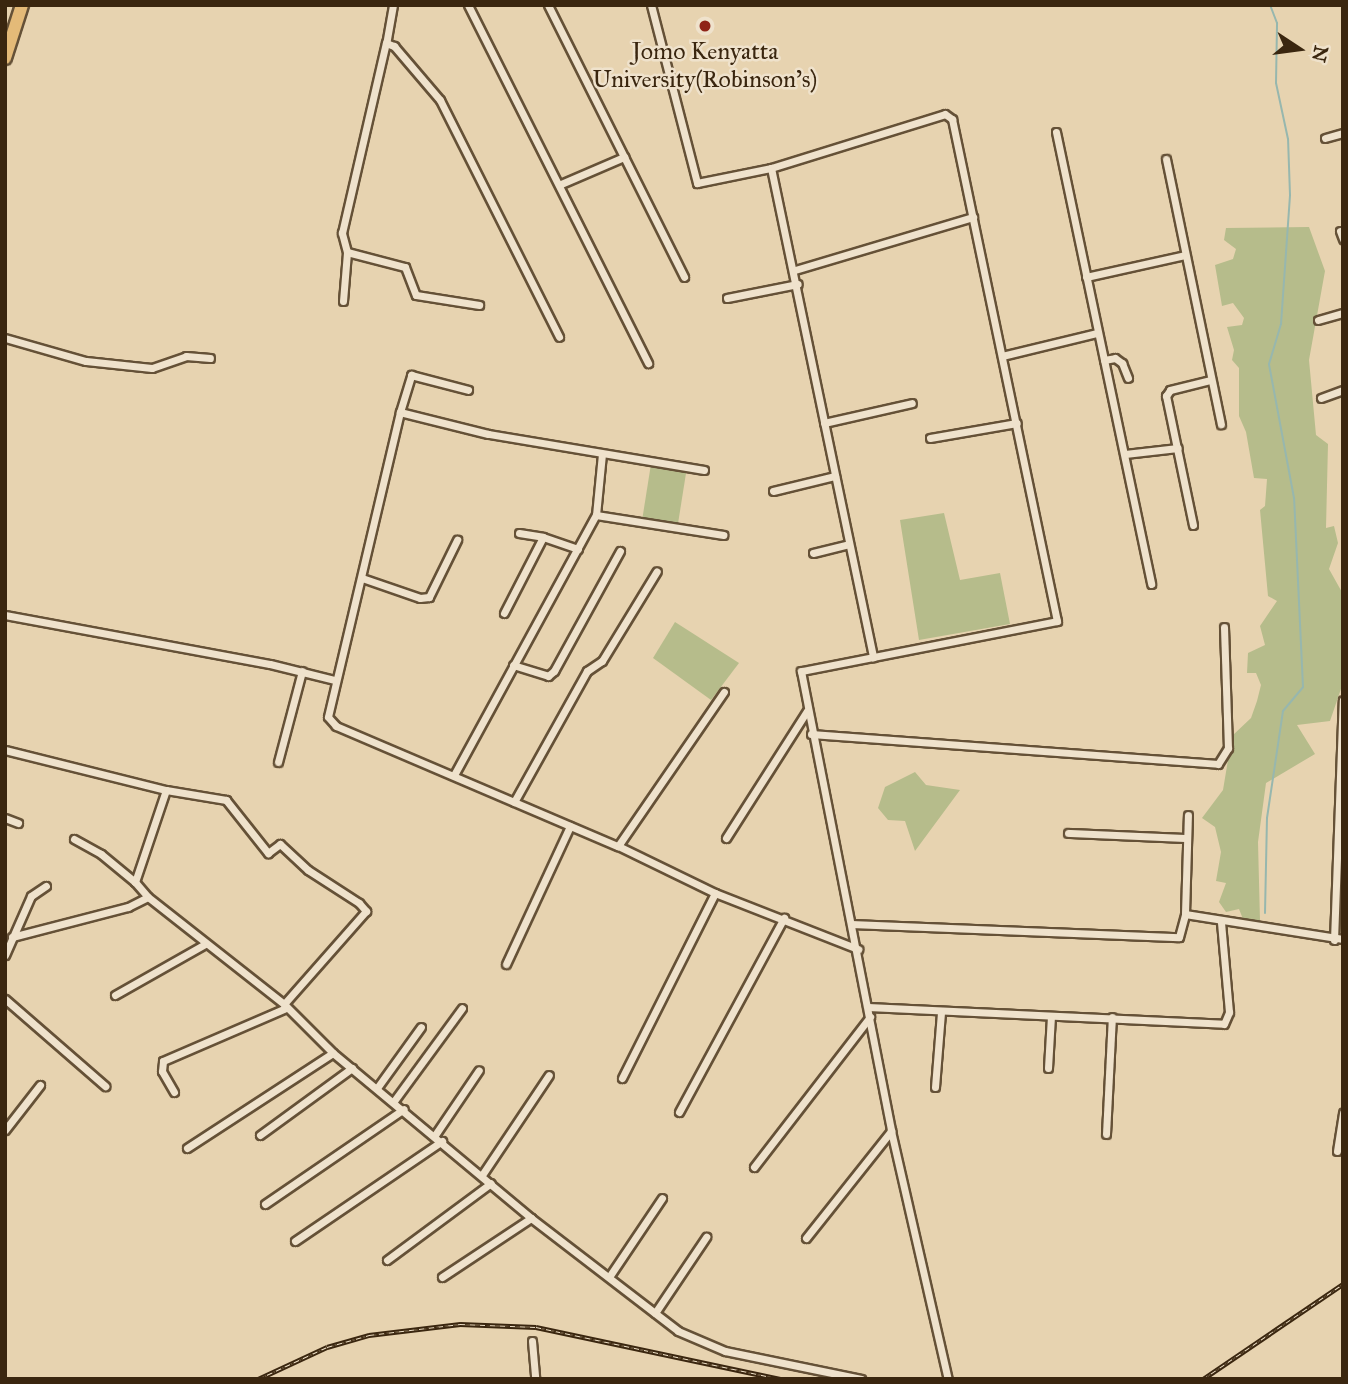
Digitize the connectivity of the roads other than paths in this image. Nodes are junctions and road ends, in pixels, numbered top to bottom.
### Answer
1 (22, 5) edge
2 (393, 5) edge
3 (468, 5) edge
4 (548, 5) edge
5 (651, 5) edge
6 (386, 43) junction
7 (5, 58) edge
8 (1056, 132) dead end
9 (1343, 133) edge
10 (1325, 138) dead end
11 (624, 158) junction
12 (1166, 159) dead end
13 (771, 169) junction
14 (561, 184) junction
15 (973, 217) junction
16 (347, 252) junction
17 (1185, 255) junction
18 (795, 270) junction
19 (684, 276) dead end
20 (1086, 277) junction
21 (798, 284) junction
22 (727, 298) dead end
23 (343, 300) dead end
24 (480, 304) dead end
25 (1343, 313) edge
26 (1318, 320) dead end
27 (1097, 333) junction
28 (559, 337) dead end
29 (5, 338) edge
30 (1002, 356) junction
31 (210, 358) dead end
32 (1104, 360) junction
33 (649, 363) dead end
34 (1128, 378) dead end
35 (1210, 380) junction
36 (468, 390) dead end
37 (1343, 390) edge
38 (1321, 398) dead end
39 (912, 403) dead end
40 (400, 412) junction
41 (824, 423) junction
42 (1017, 424) junction
43 (1221, 424) dead end
44 (930, 438) dead end
45 (1178, 448) junction
46 (602, 454) junction
47 (1125, 454) junction
48 (704, 470) dead end
49 (835, 476) junction
50 (773, 491) dead end
51 (596, 515) junction
52 (1193, 525) dead end
53 (519, 533) dead end
54 (723, 535) dead end
55 (543, 537) junction
56 (457, 540) dead end
57 (849, 544) junction
58 (578, 549) junction
59 (620, 551) dead end
60 (813, 553) dead end
61 (657, 571) dead end
62 (362, 578) junction
63 (1151, 584) dead end
64 (504, 613) dead end
65 (5, 615) edge
66 (1224, 627) dead end
67 (873, 657) junction
68 (513, 664) junction
69 (302, 671) junction
70 (334, 680) junction
71 (724, 692) dead end
72 (1343, 701) edge
73 (808, 710) junction
74 (811, 734) junction
75 (5, 750) edge
76 (278, 762) dead end
77 (454, 775) junction
78 (166, 790) junction
79 (514, 802) junction
80 (1188, 815) dead end
81 (5, 818) edge
82 (19, 823) dead end
83 (569, 826) junction
84 (1068, 833) dead end
85 (726, 838) dead end
86 (1187, 838) junction
87 (74, 839) dead end
88 (618, 846) junction
89 (1340, 865) edge
90 (135, 882) junction
91 (46, 886) dead end
92 (715, 893) junction
93 (148, 897) junction
94 (1185, 914) junction
95 (784, 918) junction
96 (1221, 922) junction
97 (851, 925) junction
98 (12, 937) junction
99 (1343, 939) edge
100 (1334, 940) junction
101 (205, 944) junction
102 (858, 949) junction
103 (5, 955) edge
104 (506, 964) dead end
105 (115, 995) dead end
106 (5, 999) edge
107 (284, 1007) junction
108 (868, 1007) junction
109 (462, 1008) dead end
110 (941, 1013) junction
111 (1051, 1016) junction
112 (870, 1017) junction
113 (1112, 1017) junction
114 (421, 1027) dead end
115 (333, 1053) junction
116 (352, 1068) junction
117 (1048, 1068) dead end
118 (479, 1070) dead end
119 (549, 1075) dead end
120 (622, 1078) dead end
121 (40, 1085) dead end
122 (104, 1086) dead end
123 (936, 1087) dead end
124 (377, 1088) junction
125 (174, 1092) dead end
126 (394, 1101) junction
127 (404, 1109) junction
128 (679, 1112) dead end
129 (1343, 1112) edge
130 (1341, 1127) edge
131 (5, 1130) edge
132 (891, 1131) junction
133 (1106, 1134) dead end
134 (260, 1135) dead end
135 (435, 1135) junction
136 (442, 1141) junction
137 (187, 1148) dead end
138 (1337, 1151) dead end
139 (754, 1167) dead end
140 (482, 1175) junction
141 (491, 1183) junction
142 (662, 1198) dead end
143 (265, 1204) dead end
144 (531, 1218) junction
145 (706, 1237) dead end
146 (806, 1238) dead end
147 (295, 1241) dead end
148 (387, 1260) dead end
149 (442, 1277) dead end
150 (609, 1277) junction
151 (655, 1312) junction
152 (532, 1341) dead end
153 (535, 1379) edge
154 (861, 1379) edge
155 (948, 1379) edge

1 - 7 highway
2 - 6 street
3 - 14 street
4 - 11 street
5 - 13 street
6 - 16 street
6 - 28 street
8 - 20 street
9 - 10 street
11 - 14 street
11 - 19 street
12 - 17 street
13 - 15 street
13 - 18 street
14 - 33 street
15 - 18 street
15 - 30 street
16 - 23 street
16 - 24 street
17 - 20 street
17 - 35 street
18 - 21 street
20 - 27 street
21 - 22 street
21 - 41 street
25 - 26 street
27 - 30 street
27 - 32 street
29 - 31 street
30 - 42 street
32 - 34 street
32 - 47 street
35 - 43 street
35 - 45 street
36 - 40 street
37 - 38 street
39 - 41 street
40 - 46 street
40 - 62 street
41 - 49 street
42 - 44 street
42 - 67 street
45 - 47 street
45 - 52 street
46 - 48 street
46 - 51 street
47 - 63 street
49 - 50 street
49 - 57 street
51 - 54 street
51 - 58 street
53 - 55 street
55 - 58 street
55 - 64 street
56 - 62 street
57 - 60 street
57 - 67 street
58 - 68 street
59 - 68 street
61 - 79 street
62 - 70 street
65 - 69 street
66 - 74 street
67 - 73 street
68 - 77 street
69 - 70 street
69 - 76 street
70 - 77 street
71 - 88 street
72 - 89 street
73 - 74 street
73 - 85 street
74 - 97 street
75 - 78 street
77 - 79 street
78 - 90 street
78 - 107 street
79 - 83 street
80 - 86 street
81 - 82 street
83 - 88 street
83 - 104 street
84 - 86 street
86 - 94 street
87 - 90 street
88 - 92 street
89 - 100 street
90 - 93 street
91 - 98 street
92 - 95 street
92 - 120 street
93 - 98 street
93 - 101 street
94 - 96 street
94 - 97 street
95 - 102 street
95 - 128 street
96 - 100 street
96 - 113 street
97 - 102 street
98 - 103 street
99 - 100 street
101 - 105 street
101 - 107 street
102 - 108 street
106 - 122 street
107 - 115 street
107 - 125 street
108 - 110 street
108 - 112 street
109 - 126 street
110 - 111 street
110 - 123 street
111 - 113 street
111 - 117 street
112 - 132 street
112 - 139 street
113 - 133 street
114 - 124 street
115 - 116 street
115 - 137 street
116 - 124 street
116 - 134 street
118 - 135 street
119 - 140 street
121 - 131 street
124 - 126 street
126 - 127 street
127 - 135 street
127 - 143 street
129 - 130 street
130 - 138 street
132 - 146 street
132 - 155 street
135 - 136 street
136 - 140 street
136 - 147 street
140 - 141 street
141 - 144 street
141 - 148 street
142 - 150 street
144 - 149 street
144 - 150 street
145 - 151 street
150 - 151 street
151 - 154 street
152 - 153 street

